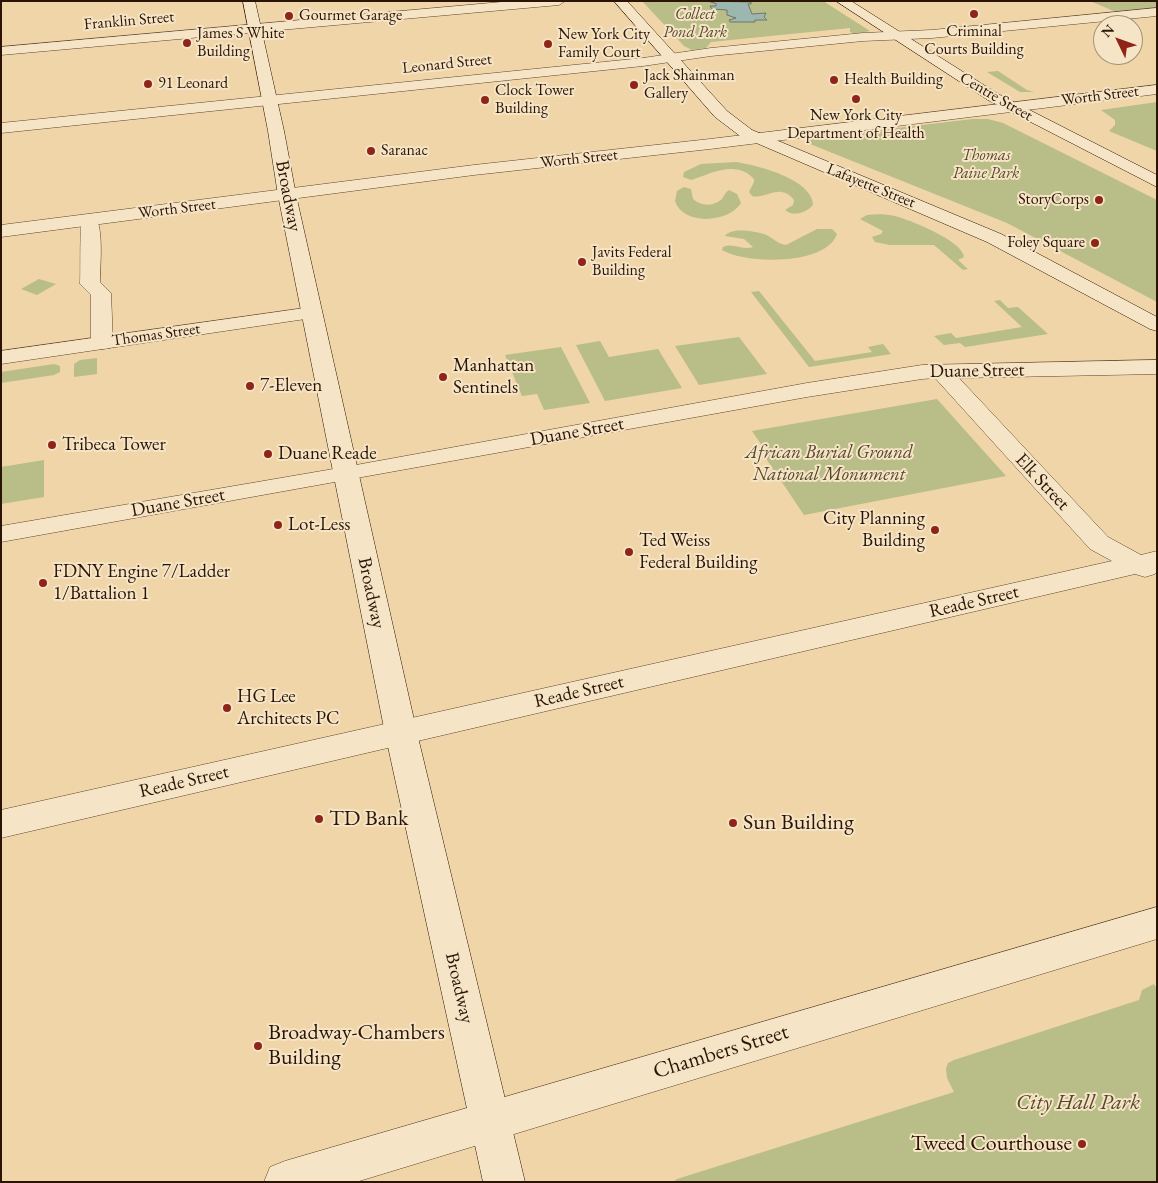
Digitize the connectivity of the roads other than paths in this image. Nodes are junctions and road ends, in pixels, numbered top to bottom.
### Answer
1 (249, 1) edge
2 (559, 1) edge
3 (620, 1) edge
4 (842, 1) edge
5 (1083, 4) dead end
6 (1157, 12) edge
7 (1104, 15) edge
8 (1128, 15) edge
9 (1093, 18) edge
10 (255, 27) junction
11 (896, 36) junction
12 (1, 51) edge
13 (670, 58) junction
14 (1157, 89) edge
15 (269, 99) junction
16 (1011, 107) junction
17 (1, 128) edge
18 (756, 138) junction
19 (1157, 182) edge
20 (287, 195) junction
21 (89, 220) junction
22 (1, 231) edge
23 (312, 313) junction
24 (1157, 325) edge
25 (102, 343) junction
26 (1, 358) edge
27 (1157, 367) edge
28 (941, 372) junction
29 (345, 474) junction
30 (1, 534) edge
31 (1150, 566) edge
32 (401, 733) junction
33 (1, 824) edge
34 (1157, 923) edge
35 (490, 1121) junction
36 (286, 1182) edge
37 (504, 1182) edge

1 - 10 street, Broadway
2 - 10 street, Franklin Street
3 - 13 street, Lafayette Street
4 - 11 street, Centre Street
5 - 7 street
6 - 8 street, Leonard Street
9 - 11 street, Leonard Street
10 - 12 street, Franklin Street
10 - 15 street, Broadway
11 - 13 street, Leonard Street
11 - 16 street, Centre Street
13 - 15 street, Leonard Street
13 - 18 street, Lafayette Street
14 - 16 street, Worth Street
15 - 17 street, Leonard Street
15 - 20 street, Broadway
16 - 18 street, Worth Street
16 - 19 street, Centre Street
18 - 20 street, Worth Street
18 - 24 street, Lafayette Street
20 - 21 street, Worth Street
20 - 23 street, Broadway
21 - 22 street, Worth Street
21 - 25 street
23 - 25 street, Thomas Street
23 - 29 street, Broadway
25 - 26 street, Thomas Street
27 - 28 street, Duane Street
28 - 29 street, Duane Street
28 - 31 street, Elk Street
29 - 30 street, Duane Street
29 - 32 street, Broadway
31 - 32 street, Reade Street
32 - 33 street, Reade Street
32 - 35 street, Broadway
34 - 35 street, Chambers Street
35 - 36 street, Chambers Street
35 - 37 street, Broadway

